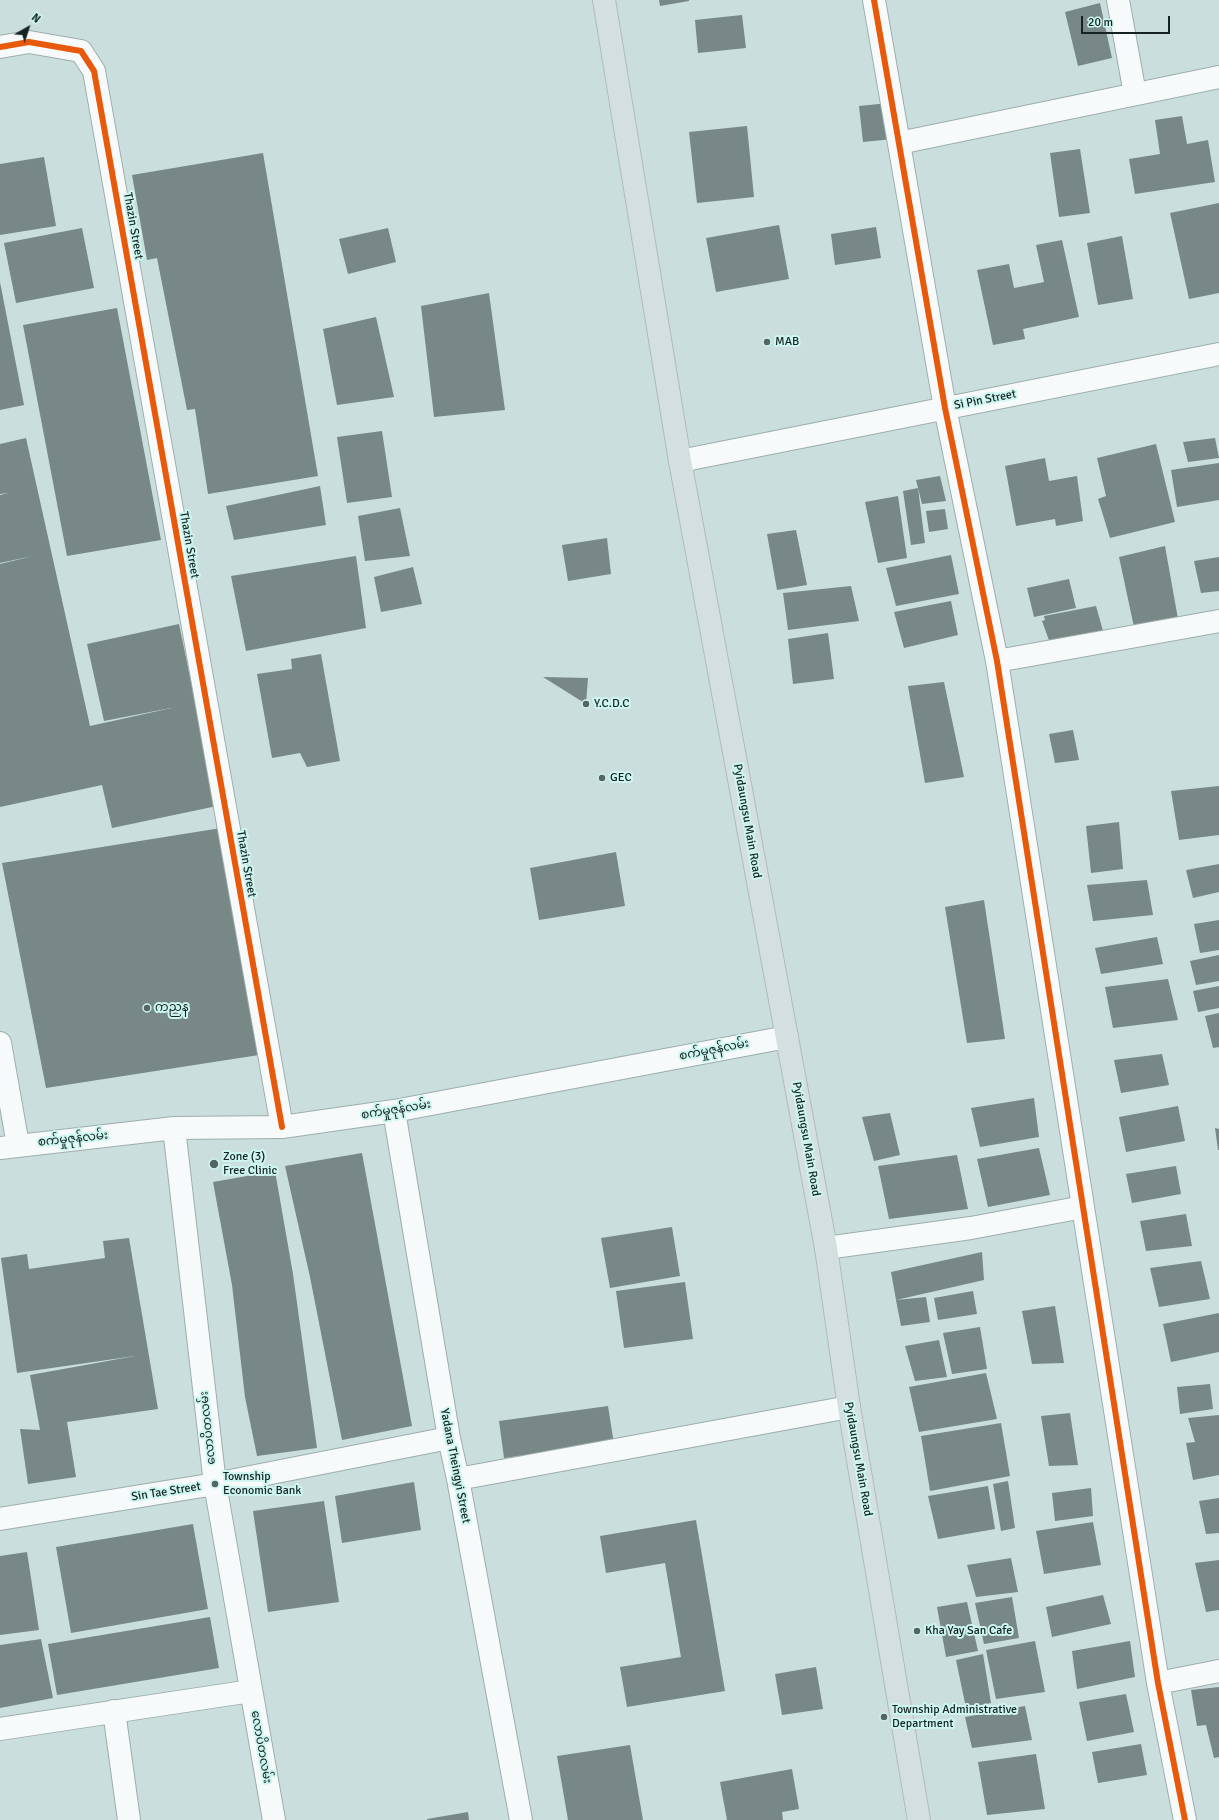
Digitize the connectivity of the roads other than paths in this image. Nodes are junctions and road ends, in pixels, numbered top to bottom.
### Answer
1 (604, 0) edge
2 (874, 0) edge
3 (1118, 0) edge
4 (0, 47) edge
5 (1219, 77) edge
6 (1135, 94) junction
7 (899, 143) junction
8 (1219, 354) edge
9 (945, 408) junction
10 (680, 461) junction
11 (1219, 621) edge
12 (997, 661) junction
13 (787, 1037) junction
14 (0, 1043) edge
15 (394, 1111) junction
16 (282, 1127) junction
17 (174, 1128) junction
18 (9, 1146) edge
19 (1083, 1207) junction
20 (826, 1248) junction
21 (849, 1407) junction
22 (449, 1438) junction
23 (458, 1479) junction
24 (215, 1484) junction
25 (0, 1519) edge
26 (1219, 1671) edge
27 (1158, 1683) junction
28 (251, 1691) junction
29 (114, 1711) junction
30 (0, 1729) edge
31 (129, 1820) edge
32 (274, 1820) edge
33 (521, 1820) edge
34 (919, 1820) edge
35 (1185, 1820) edge

1 - 10 main road, Pyidaungsu Main Road
2 - 7 street
3 - 6 street
4 - 16 street, Thazin Street
5 - 6 street
6 - 7 street
7 - 9 street
8 - 9 street, Si Pin Street
9 - 10 street, Si Pin Street
9 - 12 street
10 - 13 main road, Pyidaungsu Main Road
11 - 12 street
12 - 19 street
13 - 15 street, စက်မှုဇုန်လမ်း
13 - 20 main road, Pyidaungsu Main Road
14 - 18 street
15 - 16 street, စက်မှုဇုန်လမ်း
15 - 22 street, Yadana Theingyi Street
16 - 17 street, စက်မှုဇုန်လမ်း
17 - 18 street, စက်မှုဇုန်လမ်း
17 - 24 street, လောပိတလမ်း
19 - 20 street
19 - 27 street
20 - 21 main road, Pyidaungsu Main Road
21 - 23 street
21 - 34 main road, Pyidaungsu Main Road
22 - 23 street, Yadana Theingyi Street
22 - 24 street, Sin Tae Street
23 - 33 street, Yadana Theingyi Street
24 - 25 street, Sin Tae Street
24 - 28 street, လောပိတလမ်း
26 - 27 street
27 - 35 street
28 - 29 street
28 - 32 street, လောပိတလမ်း
29 - 30 street
29 - 31 street

